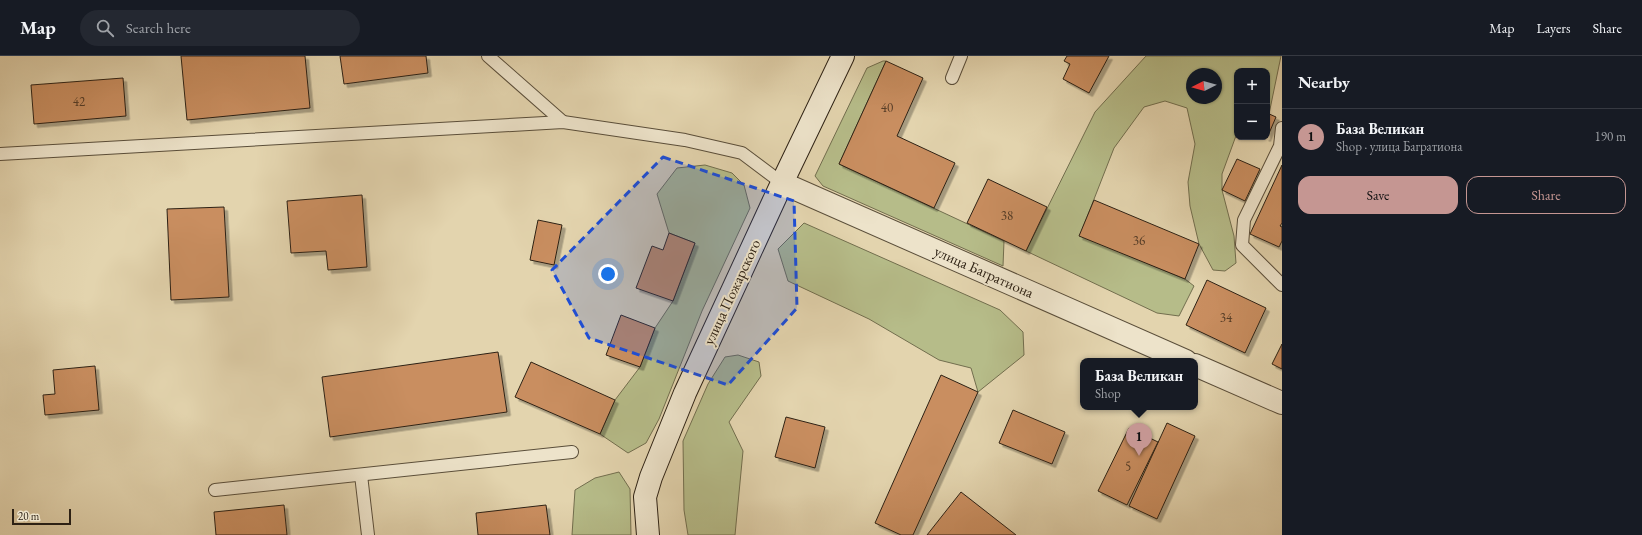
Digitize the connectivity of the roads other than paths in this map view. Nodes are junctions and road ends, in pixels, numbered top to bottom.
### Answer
1 (488, 56) edge
2 (843, 56) edge
3 (962, 56) edge
4 (952, 78) dead end
5 (563, 122) junction
6 (1282, 128) edge
7 (0, 154) edge
8 (782, 184) junction
9 (1282, 285) edge
10 (1179, 358) edge
11 (1198, 366) edge
12 (1282, 403) edge
13 (572, 452) dead end
14 (361, 476) junction
15 (215, 490) dead end
16 (368, 535) edge
17 (648, 535) edge

1 - 5 lane
2 - 8 street, улица Пожарского
3 - 4 lane
5 - 7 lane
5 - 8 lane
6 - 9 lane
8 - 10 street, улица Багратиона
8 - 17 street, улица Пожарского
11 - 12 street
13 - 14 lane
14 - 15 lane
14 - 16 lane

